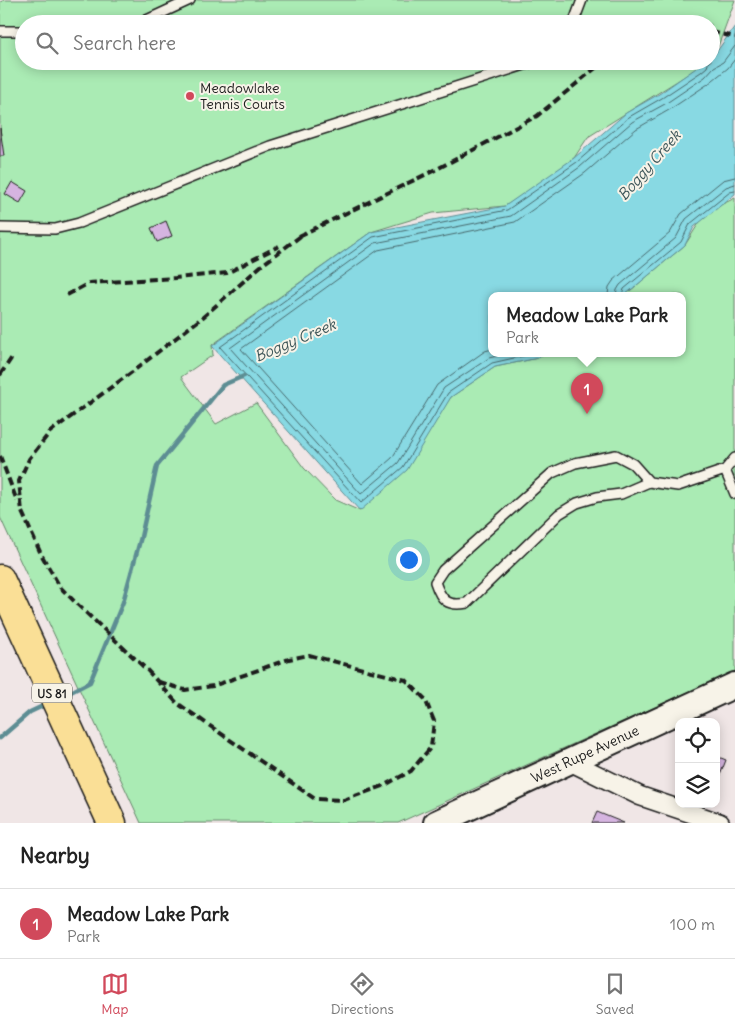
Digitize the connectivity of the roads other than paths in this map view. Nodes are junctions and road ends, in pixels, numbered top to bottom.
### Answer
1 (190, 0) edge
2 (582, 0) edge
3 (158, 15) edge
4 (576, 15) edge
5 (0, 31) edge
6 (15, 31) edge
7 (509, 70) edge
8 (0, 228) edge
9 (735, 458) edge
10 (725, 470) junction
11 (649, 482) junction
12 (735, 494) edge
13 (0, 579) edge
14 (735, 685) edge
15 (569, 761) junction
16 (112, 823) edge
17 (436, 823) edge
18 (720, 823) edge

1 - 3 lane
2 - 4 lane
5 - 6 lane
7 - 8 lane
9 - 10 lane
10 - 11 lane
10 - 12 lane
11 - 11 lane
13 - 16 highway, US 81
14 - 15 street, West Rupe Avenue
15 - 17 street, West Rupe Avenue
15 - 18 street

